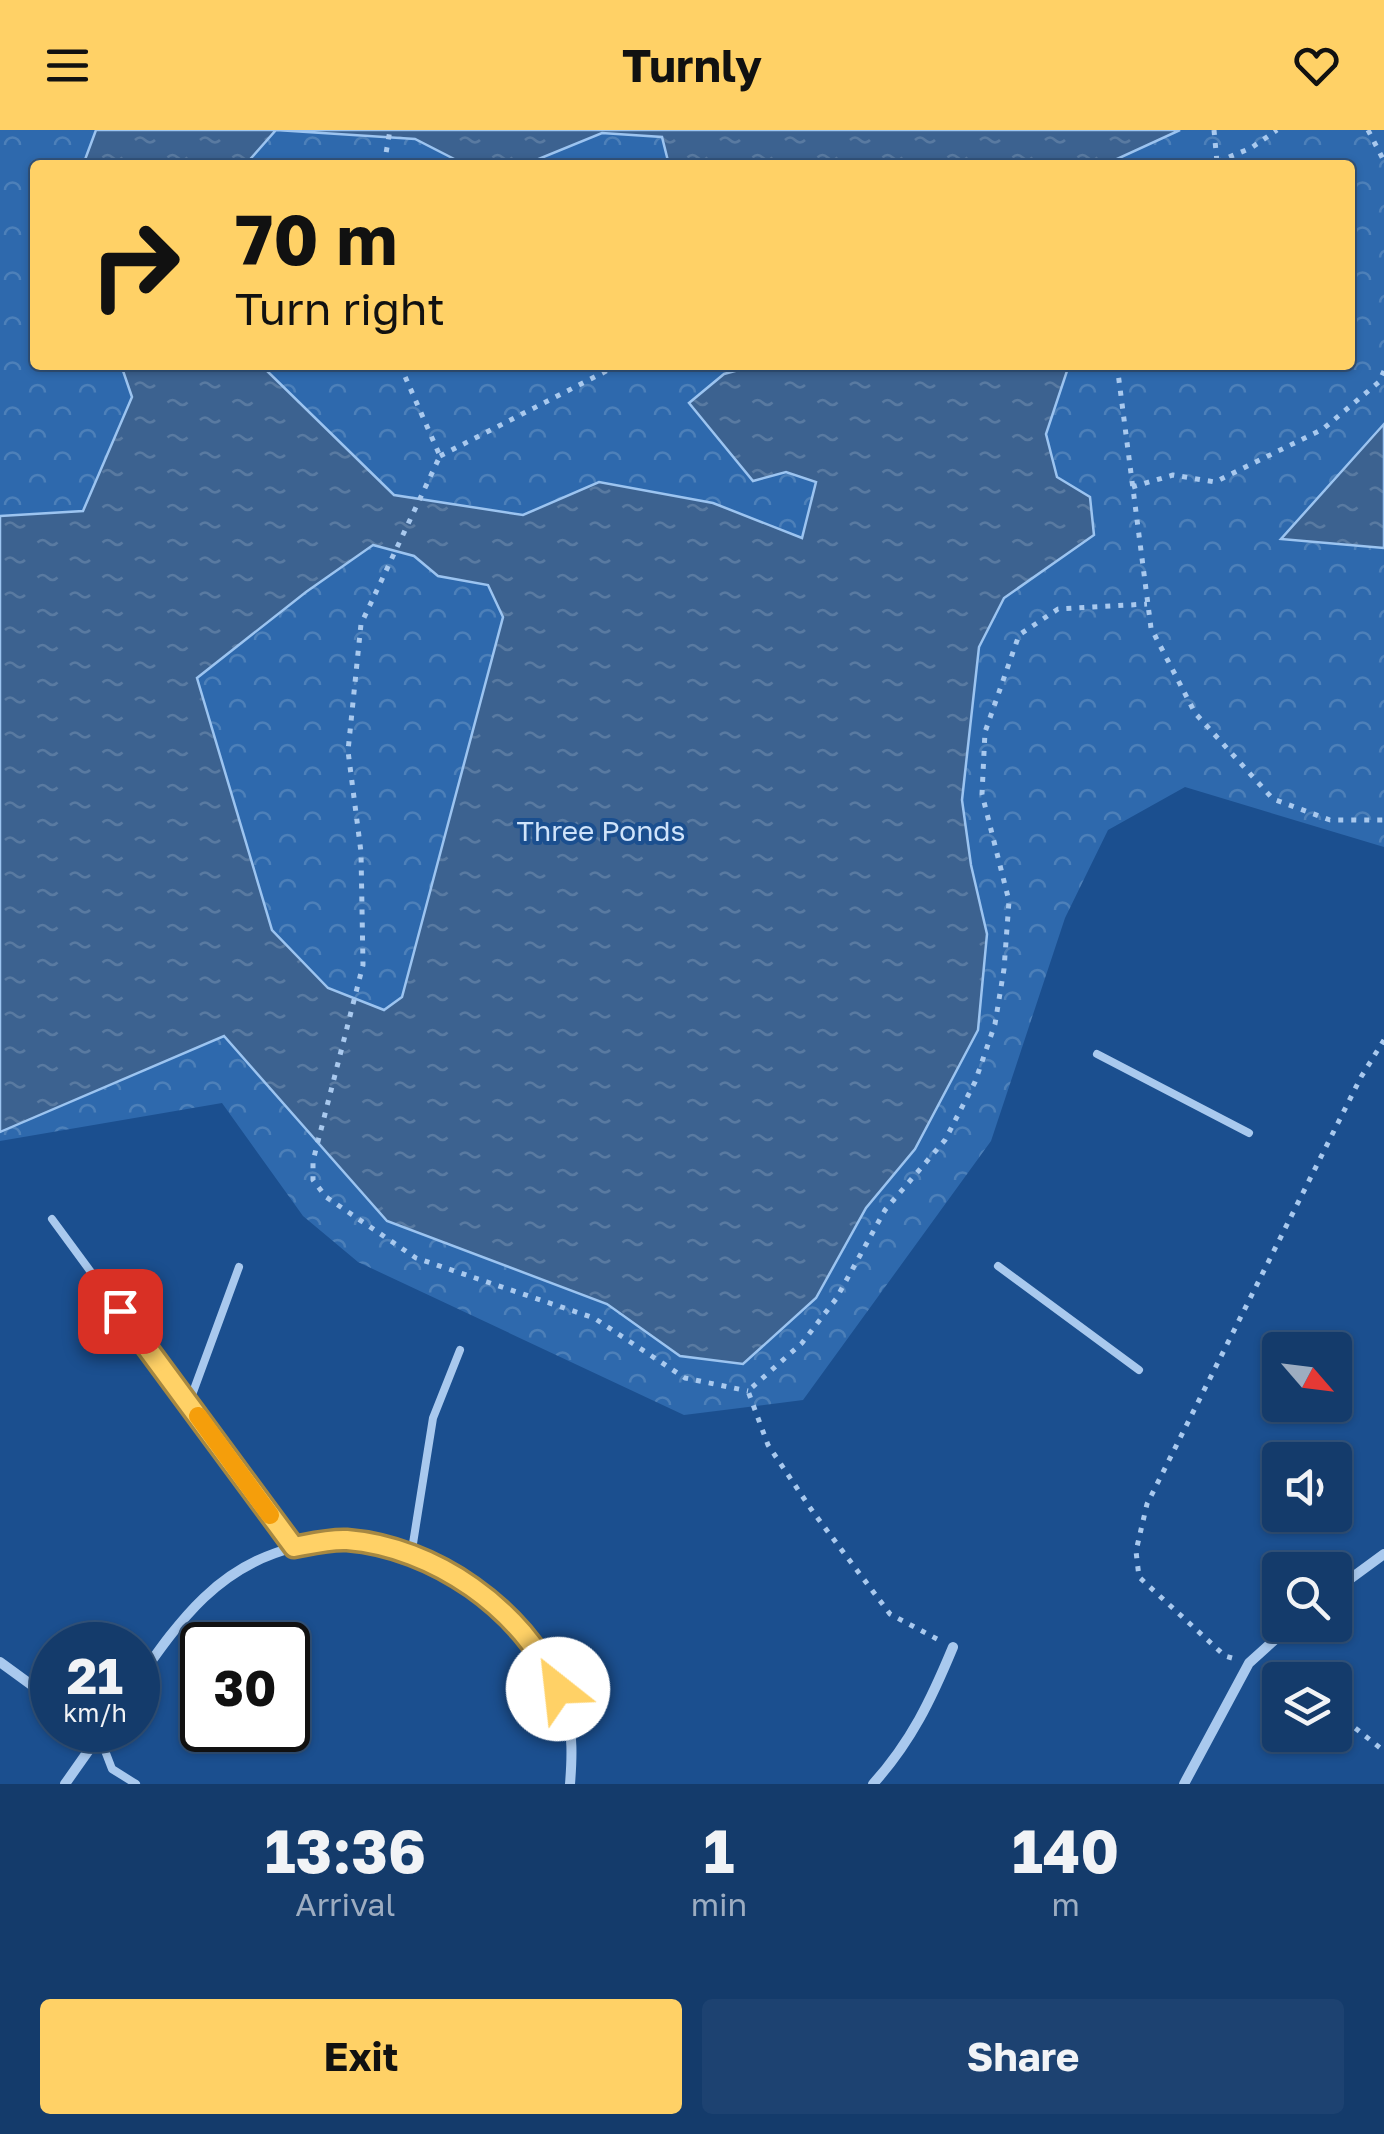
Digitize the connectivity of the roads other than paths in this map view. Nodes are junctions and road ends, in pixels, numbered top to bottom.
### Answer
1 (1097, 1054) dead end
2 (1249, 1134) dead end
3 (52, 1219) dead end
4 (998, 1266) dead end
5 (238, 1267) dead end
6 (460, 1350) dead end
7 (1138, 1370) dead end
8 (189, 1403) junction
9 (294, 1547) junction
10 (1384, 1554) edge
11 (411, 1556) junction
12 (1352, 1578) edge
13 (1273, 1642) edge
14 (953, 1647) road end
15 (160, 1651) edge
16 (0, 1662) edge
17 (30, 1684) edge
18 (85, 1752) edge
19 (106, 1752) edge
20 (65, 1784) edge
21 (136, 1784) edge
22 (570, 1784) edge
23 (872, 1784) edge
24 (1184, 1784) edge

1 - 2 lane
3 - 8 lane
4 - 7 lane
5 - 8 lane
6 - 11 lane
8 - 9 lane
9 - 11 street
9 - 15 street
10 - 12 street
11 - 22 street
13 - 24 street
14 - 23 street
16 - 17 street
18 - 20 street
19 - 21 lane

